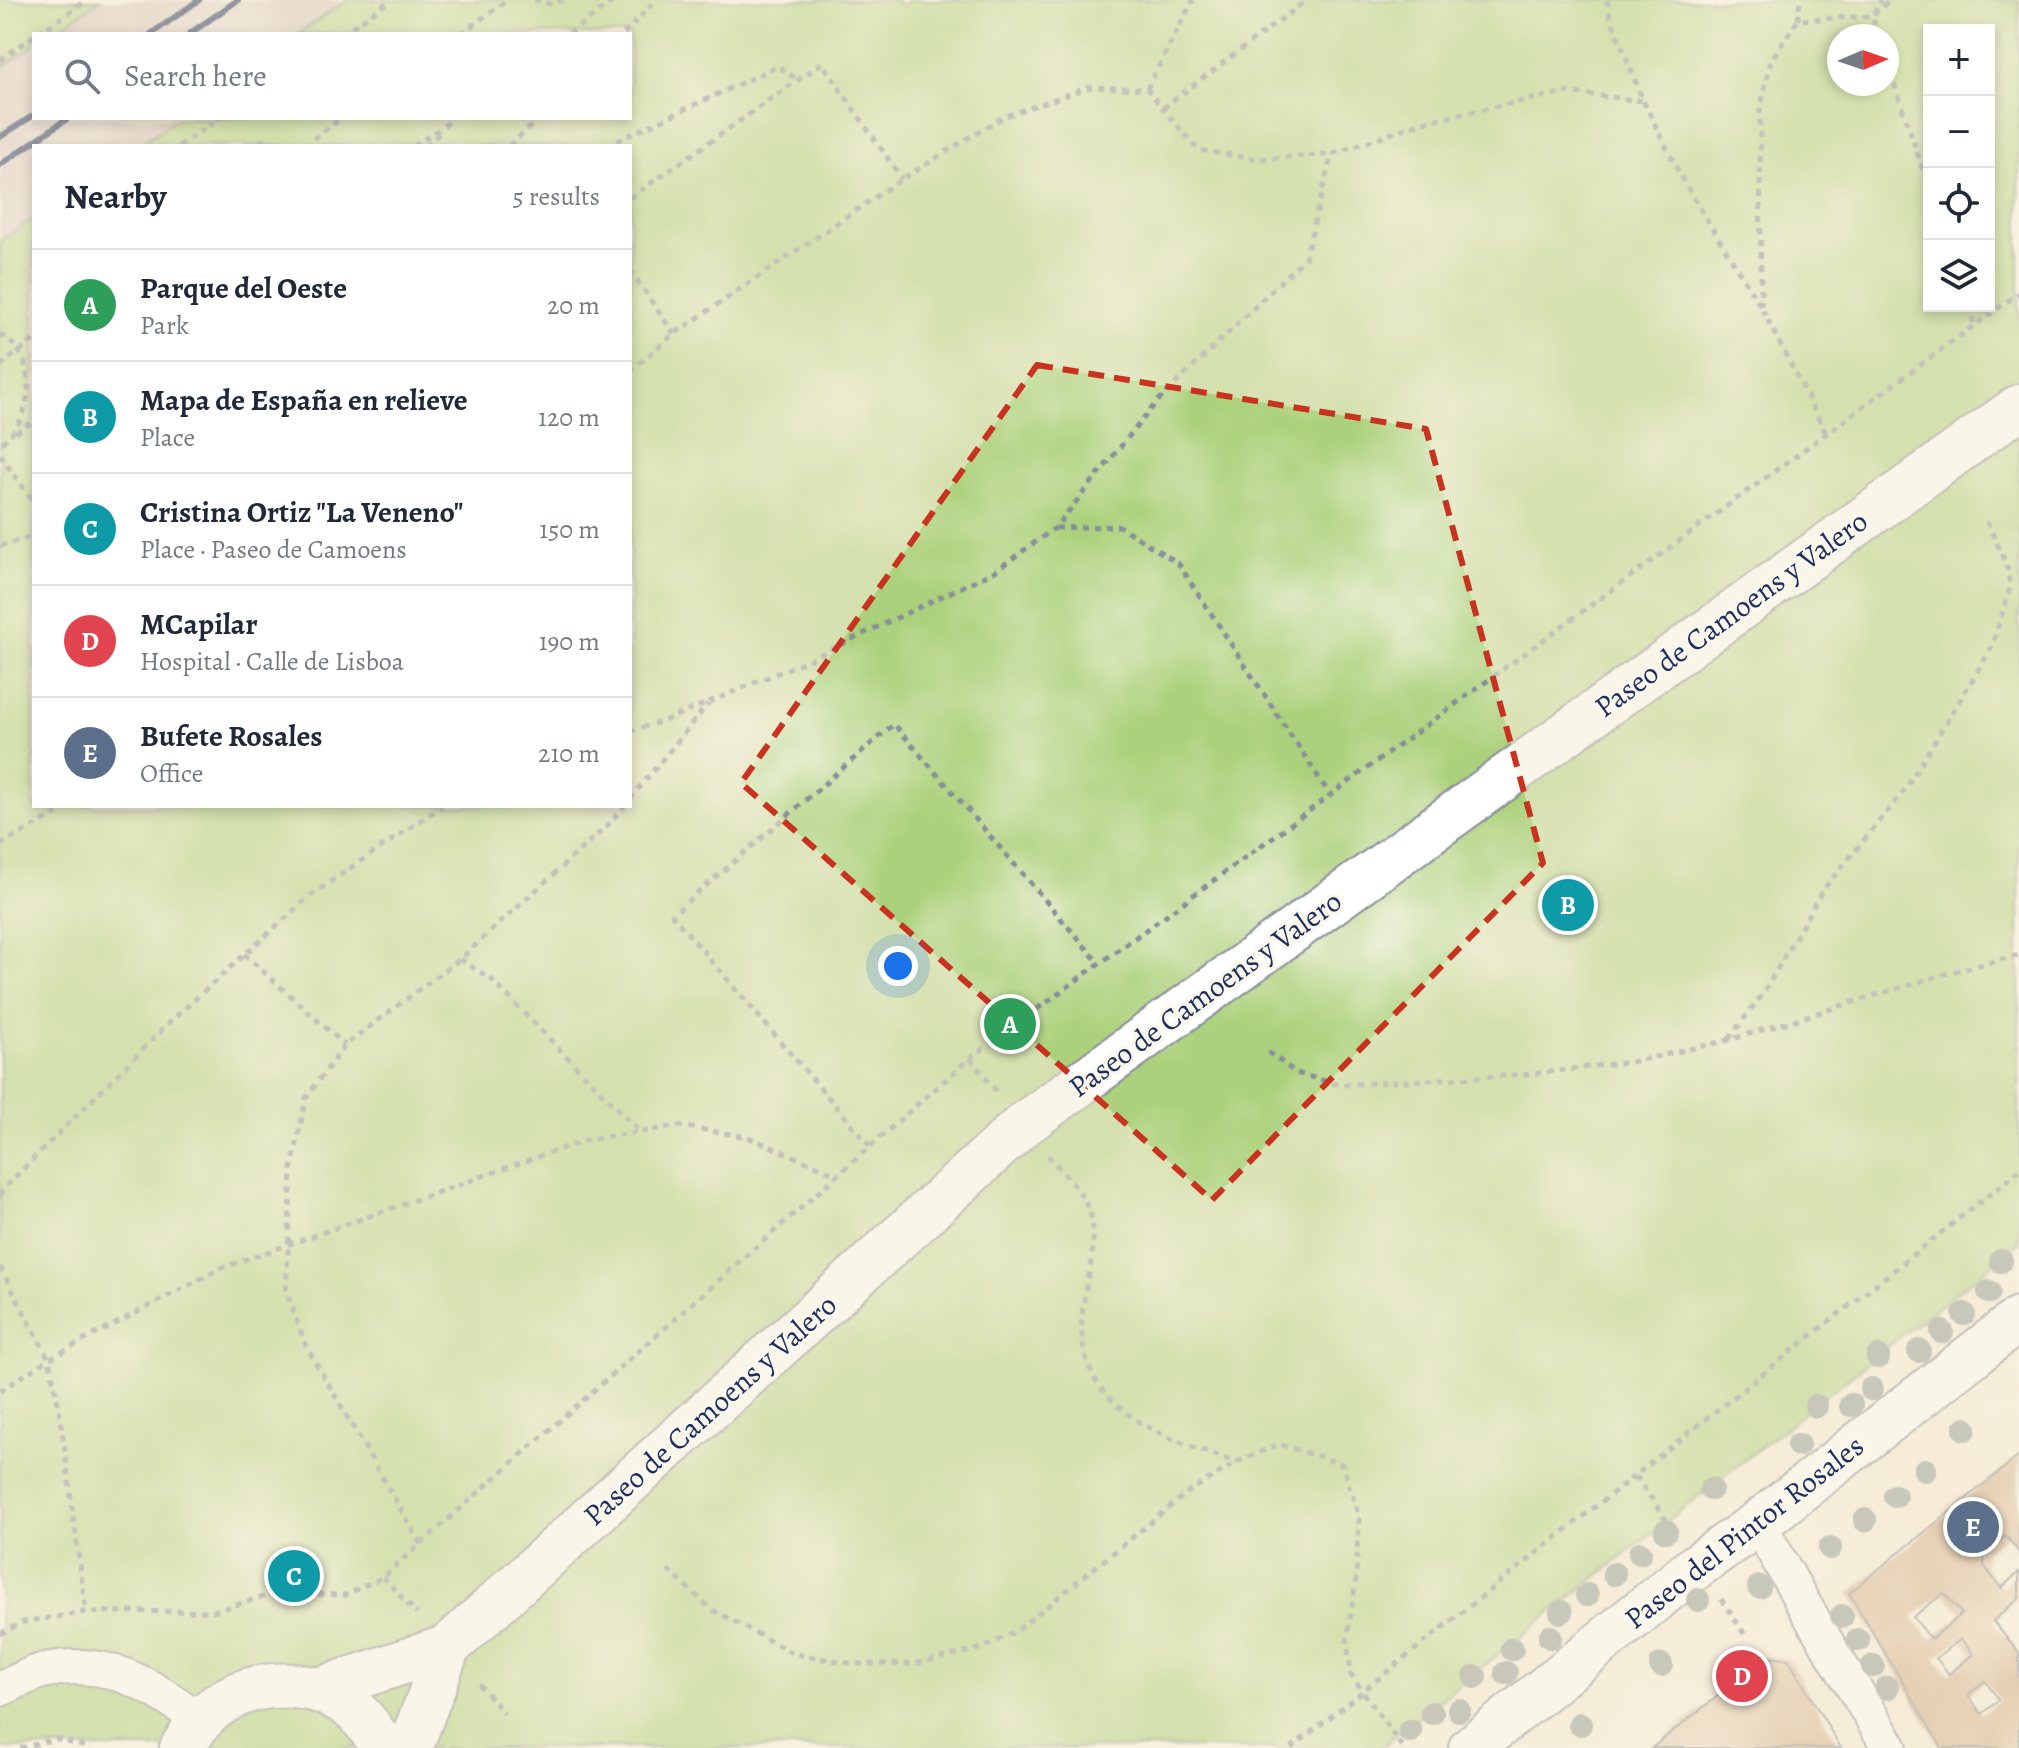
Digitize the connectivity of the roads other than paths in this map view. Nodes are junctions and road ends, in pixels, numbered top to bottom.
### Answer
1 (2018, 406) edge
2 (2019, 1319) edge
3 (1758, 1523) junction
4 (448, 1647) junction
5 (0, 1689) edge
6 (319, 1690) junction
7 (192, 1734) edge
8 (383, 1748) edge
9 (410, 1748) edge
10 (1471, 1748) edge
11 (1890, 1748) edge

1 - 4 main road, Paseo de Camoens y Valero
2 - 3 main road, Paseo del Pintor Rosales
3 - 10 main road, Paseo del Pintor Rosales
3 - 11 street
4 - 6 main road
4 - 9 main road
5 - 7 street
6 - 7 main road
6 - 8 main road

